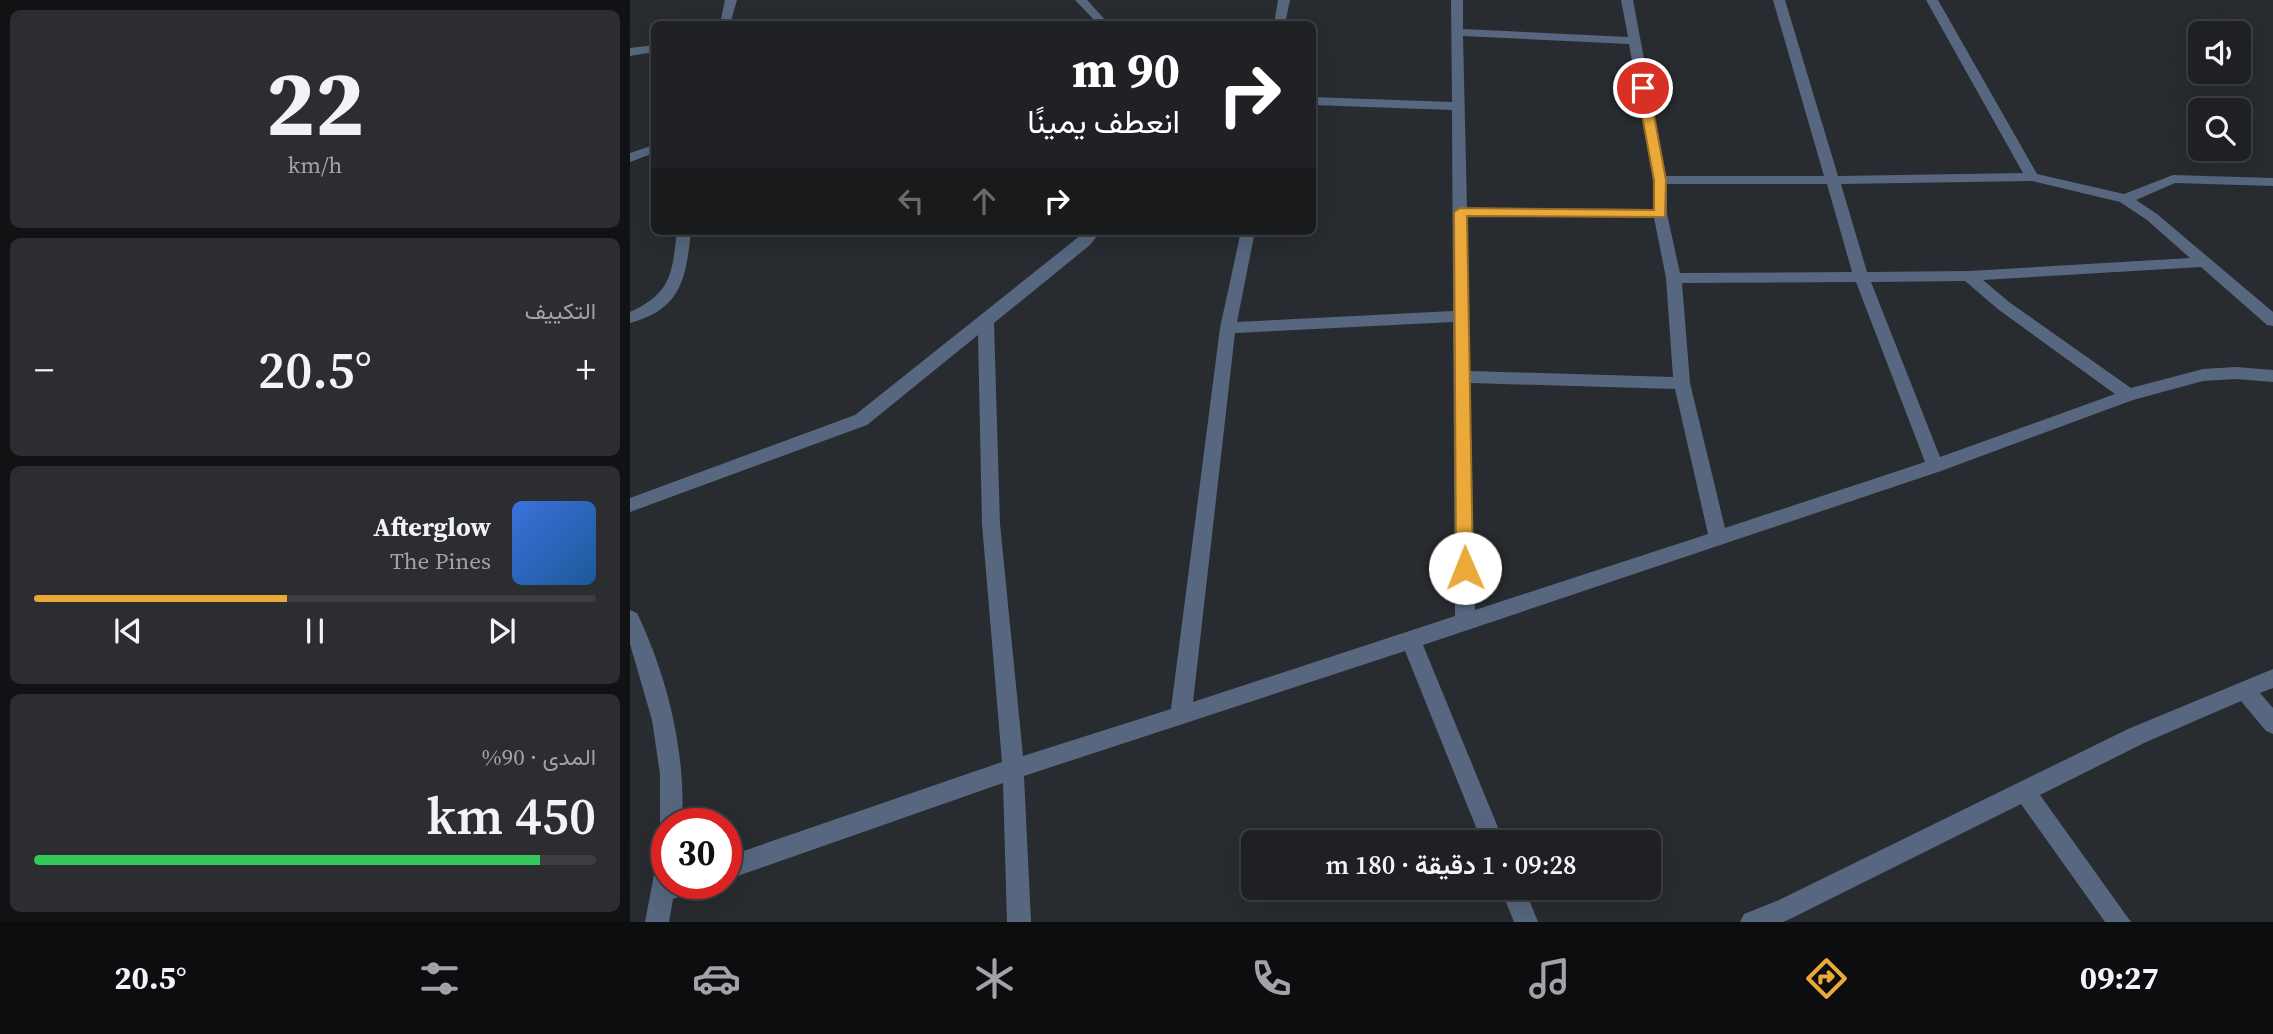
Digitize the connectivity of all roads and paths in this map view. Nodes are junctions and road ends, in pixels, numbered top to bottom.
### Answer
1 (731, 0) edge
2 (1081, 0) edge
3 (1284, 0) edge
4 (1457, 0) edge
5 (1627, 0) edge
6 (1779, 0) edge
7 (1932, 0) edge
8 (725, 21) edge
9 (1101, 21) edge
10 (1280, 21) edge
11 (1458, 32) junction
12 (1634, 41) junction
13 (651, 49) edge
14 (630, 52) edge
15 (1316, 101) edge
16 (1459, 106) junction
17 (651, 150) edge
18 (630, 158) edge
19 (2032, 177) junction
20 (1660, 180) junction
21 (1830, 180) junction
22 (2273, 182) edge
23 (2125, 199) junction
24 (1460, 212) junction
25 (1660, 214) junction
26 (684, 235) edge
27 (1091, 235) edge
28 (1247, 235) edge
29 (2203, 262) junction
30 (1861, 275) junction
31 (1969, 276) junction
32 (1674, 278) junction
33 (1461, 316) junction
34 (630, 318) edge
35 (986, 321) junction
36 (2273, 321) edge
37 (1228, 328) junction
38 (2273, 376) edge
39 (1462, 377) junction
40 (1682, 383) junction
41 (2129, 395) junction
42 (1935, 466) junction
43 (630, 505) edge
44 (1718, 538) junction
45 (630, 619) edge
46 (1465, 622) junction
47 (1411, 640) junction
48 (2273, 678) edge
49 (2244, 690) junction
50 (1181, 716) junction
51 (2273, 724) edge
52 (1013, 769) junction
53 (2025, 792) junction
54 (671, 808) edge
55 (1488, 830) edge
56 (742, 863) edge
57 (668, 899) edge
58 (1517, 900) edge
59 (1787, 916) edge
60 (657, 922) edge
61 (1019, 922) edge
62 (1526, 922) edge
63 (1752, 922) edge
64 (2119, 922) edge

1 - 8 street
2 - 9 street
3 - 10 street
4 - 11 street
5 - 12 street
6 - 21 street
7 - 19 street
11 - 12 street
11 - 16 street
12 - 20 street
13 - 14 street
15 - 16 street
16 - 24 street
17 - 18 street
19 - 21 street
19 - 23 street
20 - 21 street
20 - 25 street
21 - 30 street
22 - 23 street
23 - 29 street
24 - 25 street
24 - 33 street
25 - 32 street
26 - 34 street
27 - 35 street
28 - 37 street
29 - 31 street
29 - 36 street
30 - 31 street
30 - 32 street
30 - 42 street
31 - 41 street
32 - 40 street
33 - 37 street
33 - 39 street
35 - 43 street
35 - 52 street
37 - 50 street
38 - 41 street
39 - 40 street
39 - 46 street
40 - 44 street
41 - 42 street
42 - 44 street
44 - 46 street
45 - 54 street
46 - 47 street
47 - 50 street
47 - 55 street
48 - 49 street
49 - 51 street
49 - 53 street
50 - 52 street
52 - 56 street
52 - 61 street
53 - 59 street
53 - 64 street
57 - 60 street
58 - 62 street
59 - 63 street

